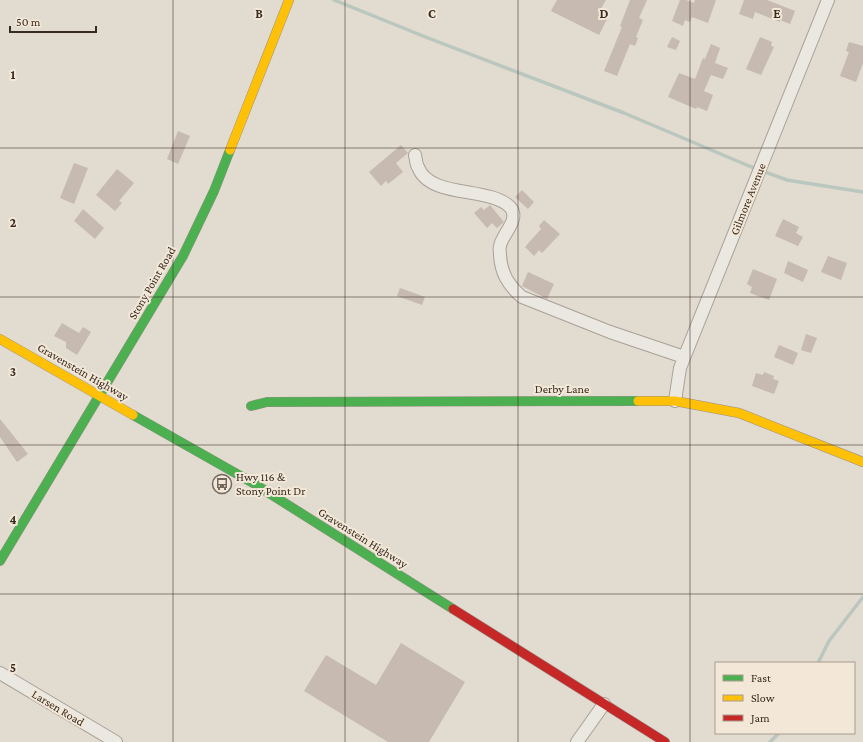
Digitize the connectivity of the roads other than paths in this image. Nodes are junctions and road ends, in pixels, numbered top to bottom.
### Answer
1 (289, 0) edge
2 (828, 0) edge
3 (415, 155) dead end
4 (0, 339) edge
5 (684, 357) junction
6 (100, 395) junction
7 (675, 401) junction
8 (250, 406) dead end
9 (863, 462) edge
10 (0, 560) edge
11 (0, 673) edge
12 (604, 704) junction
13 (116, 742) edge
14 (577, 742) edge
15 (665, 742) edge

1 - 6 main road, Stony Point Road
2 - 5 street, Gilmore Avenue
3 - 5 street
4 - 6 main road, Gravenstein Highway
5 - 7 street, Gilmore Avenue
6 - 10 main road, Stony Point Road
6 - 12 main road, Gravenstein Highway
7 - 8 main road, Derby Lane
7 - 9 main road, Derby Lane
11 - 13 street, Larsen Road
12 - 14 street
12 - 15 main road, Gravenstein Highway

